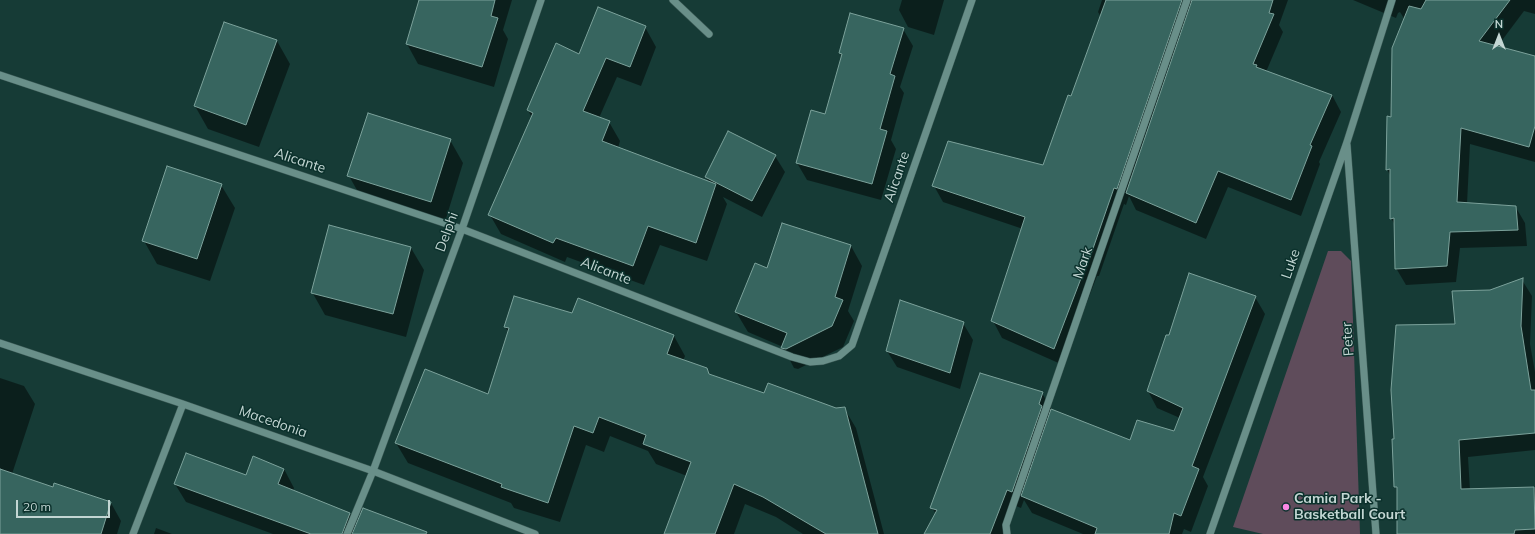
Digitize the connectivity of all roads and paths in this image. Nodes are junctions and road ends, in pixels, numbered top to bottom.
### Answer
1 (541, 0) edge
2 (673, 0) edge
3 (972, 0) edge
4 (1187, 0) edge
5 (1392, 0) edge
6 (709, 34) dead end
7 (0, 75) edge
8 (1347, 142) junction
9 (462, 229) junction
10 (0, 342) edge
11 (182, 404) junction
12 (373, 471) junction
13 (133, 534) edge
14 (347, 534) edge
15 (535, 534) edge
16 (1007, 534) edge
17 (1210, 534) edge
18 (1376, 534) edge

1 - 9 street, Delphi
2 - 6 street
3 - 9 street, Alicante
4 - 16 street, Mark
5 - 8 street, Luke
7 - 9 street, Alicante
8 - 17 street, Luke
8 - 18 street, Peter
9 - 12 street, Delphi
10 - 11 street, Macedonia
11 - 12 street, Macedonia
11 - 13 street
12 - 14 street, Delphi
12 - 15 street, Macedonia

